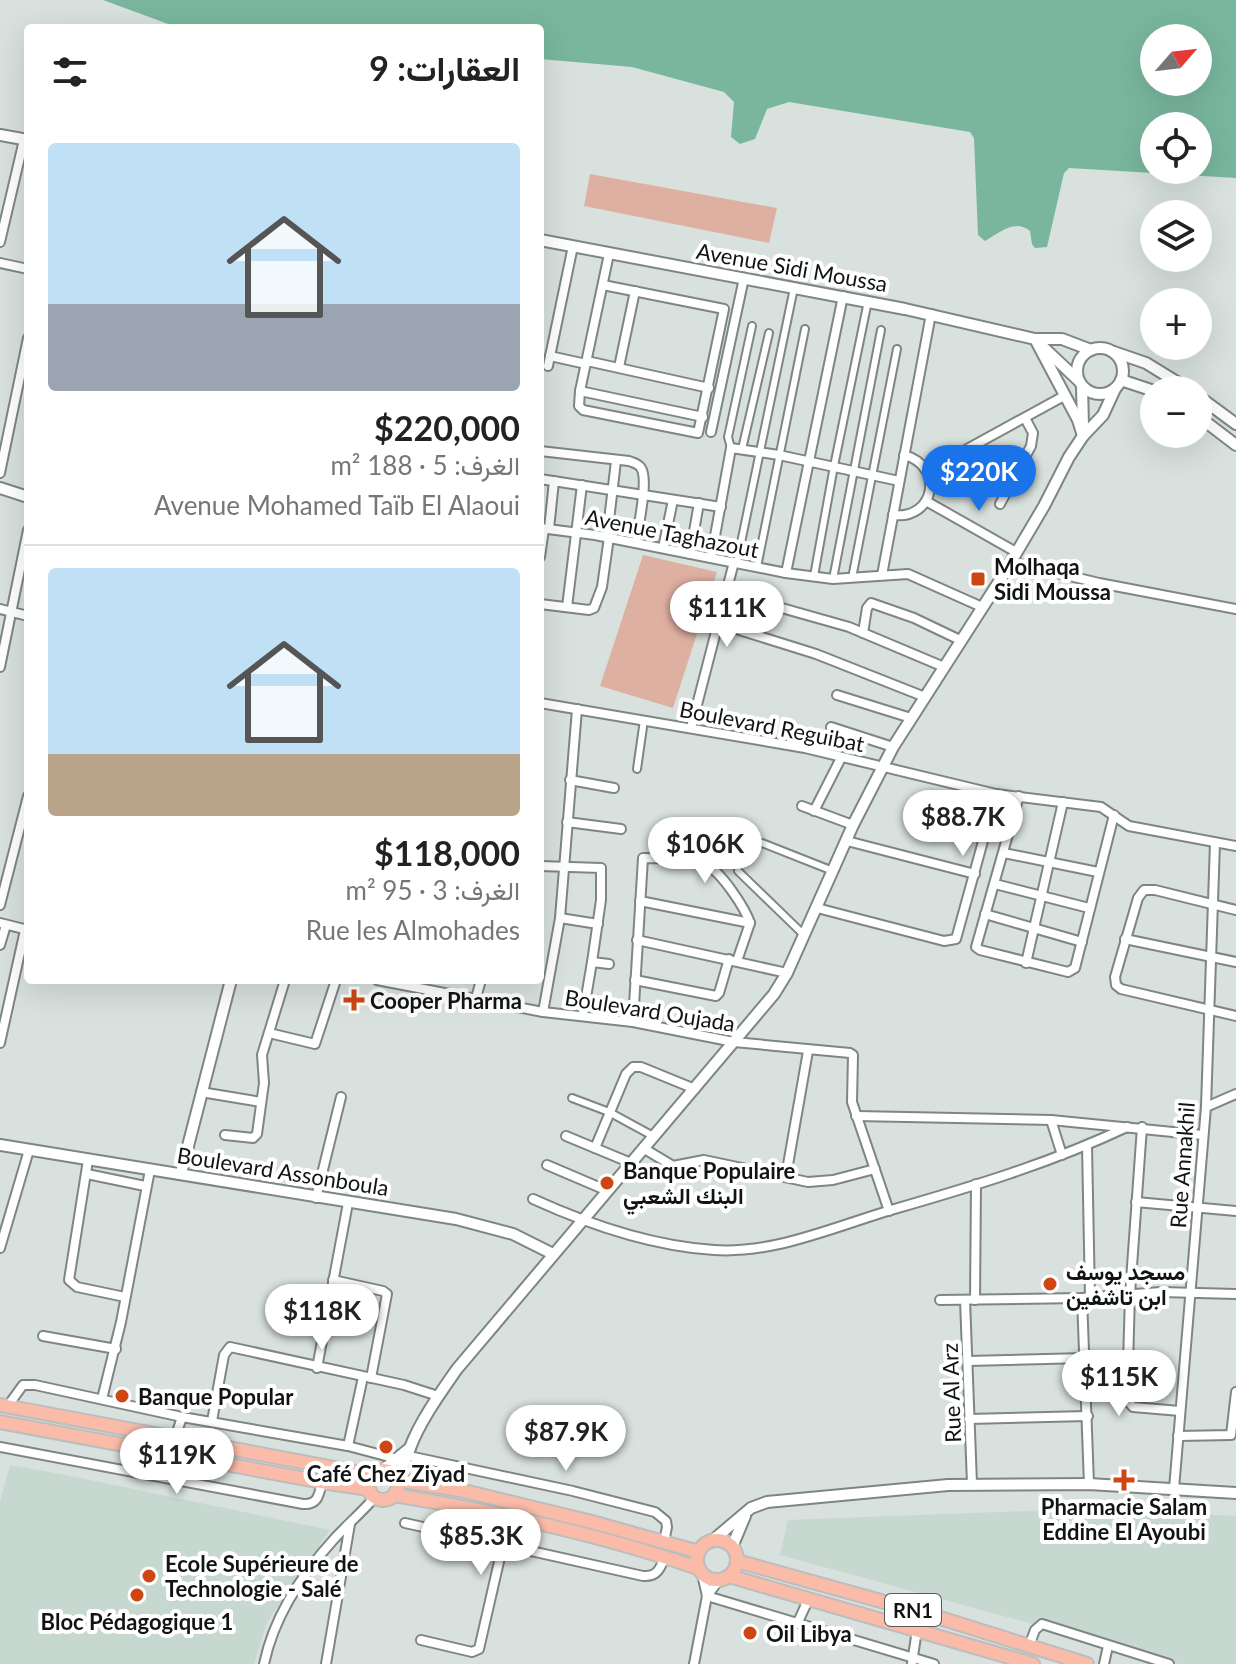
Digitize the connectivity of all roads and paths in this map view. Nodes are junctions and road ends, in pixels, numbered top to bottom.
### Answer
1 (0, 135) edge
2 (24, 140) edge
3 (24, 148) edge
4 (544, 241) edge
5 (0, 242) edge
6 (573, 246) junction
7 (609, 254) junction
8 (0, 263) edge
9 (24, 268) edge
10 (744, 278) junction
11 (603, 285) junction
12 (794, 288) junction
13 (635, 291) junction
14 (843, 296) junction
15 (868, 301) junction
16 (931, 314) junction
17 (752, 326) dead end
18 (805, 329) dead end
19 (881, 330) dead end
20 (769, 333) dead end
21 (1035, 339) junction
22 (897, 349) dead end
23 (1091, 350) junction
24 (1109, 350) junction
25 (550, 356) junction
26 (24, 357) edge
27 (587, 363) junction
28 (548, 366) dead end
29 (619, 367) junction
30 (1167, 376) edge
31 (1080, 383) junction
32 (1118, 385) junction
33 (709, 388) junction
34 (1140, 389) edge
35 (580, 391) junction
36 (1064, 396) junction
37 (1212, 406) edge
38 (703, 417) junction
39 (1025, 418) junction
40 (1236, 424) edge
41 (1212, 425) edge
42 (711, 432) dead end
43 (1083, 436) junction
44 (1234, 438) edge
45 (731, 448) junction
46 (742, 449) junction
47 (544, 452) edge
48 (760, 452) junction
49 (779, 455) junction
50 (904, 455) junction
51 (616, 461) junction
52 (809, 461) junction
53 (834, 466) junction
54 (852, 471) junction
55 (927, 471) junction
56 (0, 473) edge
57 (872, 475) junction
58 (544, 480) edge
59 (554, 481) junction
60 (899, 481) junction
61 (582, 485) junction
62 (0, 488) edge
63 (613, 490) junction
64 (643, 494) junction
65 (24, 496) edge
66 (673, 500) junction
67 (926, 501) junction
68 (699, 503) junction
69 (1000, 504) dead end
70 (721, 507) junction
71 (893, 515) junction
72 (544, 529) edge
73 (578, 532) junction
74 (608, 537) junction
75 (636, 542) junction
76 (663, 548) junction
77 (24, 549) edge
78 (690, 554) junction
79 (1013, 557) junction
80 (711, 558) junction
81 (735, 562) junction
82 (757, 567) junction
83 (786, 573) junction
84 (882, 575) junction
85 (814, 576) junction
86 (852, 578) junction
87 (833, 579) junction
88 (725, 592) junction
89 (544, 604) edge
90 (567, 607) junction
91 (982, 607) junction
92 (0, 609) edge
93 (1236, 609) edge
94 (11, 612) junction
95 (24, 615) edge
96 (717, 623) junction
97 (863, 633) junction
98 (960, 640) junction
99 (0, 667) edge
100 (944, 667) junction
101 (837, 695) dead end
102 (925, 697) junction
103 (544, 704) edge
104 (577, 709) junction
105 (911, 718) junction
106 (644, 720) junction
107 (831, 727) dead end
108 (691, 728) junction
109 (893, 747) junction
110 (841, 758) junction
111 (883, 766) junction
112 (637, 769) dead end
113 (570, 780) junction
114 (614, 788) dead end
115 (996, 794) junction
116 (1019, 796) junction
117 (1063, 802) junction
118 (802, 806) dead end
119 (814, 811) junction
120 (1114, 815) junction
121 (567, 822) junction
122 (24, 824) edge
123 (853, 825) junction
124 (621, 829) dead end
125 (847, 841) junction
126 (762, 843) dead end
127 (1215, 843) junction
128 (1236, 846) edge
129 (1004, 853) junction
130 (0, 857) edge
131 (12, 860) junction
132 (1050, 861) junction
133 (544, 866) edge
134 (562, 866) junction
135 (738, 871) dead end
136 (833, 871) junction
137 (1098, 872) junction
138 (975, 874) junction
139 (995, 884) junction
140 (1043, 895) junction
141 (640, 901) junction
142 (1213, 903) junction
143 (0, 905) edge
144 (817, 908) junction
145 (1089, 908) junction
146 (1236, 910) edge
147 (985, 914) junction
148 (560, 918) junction
149 (750, 923) junction
150 (3, 924) edge
151 (598, 924) junction
152 (24, 929) edge
153 (1035, 930) junction
154 (804, 935) junction
155 (1125, 939) junction
156 (637, 940) junction
157 (1082, 942) junction
158 (24, 943) edge
159 (0, 945) edge
160 (1211, 956) junction
161 (733, 960) junction
162 (592, 962) junction
163 (1236, 962) edge
164 (1026, 963) junction
165 (609, 964) dead end
166 (787, 973) junction
167 (635, 980) junction
168 (230, 984) edge
169 (284, 984) edge
170 (335, 984) edge
171 (407, 984) edge
172 (439, 984) edge
173 (480, 984) edge
174 (437, 992) junction
175 (476, 998) junction
176 (1209, 1010) junction
177 (543, 1012) junction
178 (583, 1015) junction
179 (1236, 1016) edge
180 (633, 1022) junction
181 (269, 1033) junction
182 (734, 1042) junction
183 (0, 1043) edge
184 (808, 1051) junction
185 (695, 1089) junction
186 (201, 1092) junction
187 (1236, 1094) edge
188 (341, 1097) dead end
189 (572, 1098) dead end
190 (261, 1102) junction
191 (1206, 1107) junction
192 (609, 1112) junction
193 (856, 1116) junction
194 (1051, 1120) junction
195 (1127, 1127) junction
196 (1142, 1127) junction
197 (225, 1135) dead end
198 (1203, 1135) junction
199 (566, 1136) dead end
200 (653, 1136) junction
201 (0, 1145) edge
202 (1087, 1146) junction
203 (595, 1148) junction
204 (643, 1148) junction
205 (29, 1150) junction
206 (1062, 1155) junction
207 (88, 1160) junction
208 (631, 1163) junction
209 (547, 1165) dead end
210 (875, 1169) junction
211 (150, 1170) junction
212 (181, 1173) junction
213 (87, 1174) junction
214 (786, 1176) junction
215 (976, 1184) junction
216 (145, 1186) junction
217 (608, 1191) junction
218 (316, 1198) junction
219 (533, 1199) dead end
220 (1136, 1202) junction
221 (348, 1203) junction
222 (1197, 1207) junction
223 (889, 1211) junction
224 (1236, 1211) edge
225 (583, 1222) junction
226 (0, 1248) edge
227 (553, 1254) junction
228 (333, 1280) junction
229 (1190, 1292) junction
230 (1130, 1294) junction
231 (1236, 1294) edge
232 (125, 1297) junction
233 (1086, 1298) junction
234 (940, 1300) dead end
235 (970, 1300) junction
236 (43, 1336) dead end
237 (116, 1349) junction
238 (1086, 1358) junction
239 (968, 1361) junction
240 (317, 1368) junction
241 (367, 1378) junction
242 (1236, 1392) edge
243 (438, 1396) junction
244 (102, 1399) junction
245 (4, 1406) edge
246 (1180, 1411) junction
247 (1088, 1416) junction
248 (182, 1417) junction
249 (969, 1419) junction
250 (212, 1421) junction
251 (0, 1422) edge
252 (1178, 1436) junction
253 (175, 1438) junction
254 (348, 1446) junction
255 (0, 1447) edge
256 (409, 1452) junction
257 (397, 1459) junction
258 (378, 1472) junction
259 (396, 1478) junction
260 (322, 1482) junction
261 (972, 1484) junction
262 (1089, 1484) junction
263 (1174, 1489) junction
264 (372, 1493) junction
265 (1236, 1493) edge
266 (394, 1495) junction
267 (751, 1508) junction
268 (509, 1518) junction
269 (350, 1523) junction
270 (405, 1523) dead end
271 (712, 1541) junction
272 (664, 1542) junction
273 (505, 1545) junction
274 (732, 1547) junction
275 (699, 1552) junction
276 (665, 1557) junction
277 (737, 1561) junction
278 (700, 1571) junction
279 (724, 1578) junction
280 (707, 1596) junction
281 (809, 1598) junction
282 (798, 1622) junction
283 (917, 1630) junction
284 (421, 1640) dead end
285 (1029, 1646) junction
286 (1108, 1646) junction
287 (997, 1659) edge
288 (912, 1661) edge
289 (264, 1664) edge
290 (326, 1664) edge
291 (694, 1664) edge
292 (934, 1664) edge
293 (1033, 1664) edge
294 (1087, 1664) edge
295 (1104, 1664) edge
296 (1169, 1664) edge

1 - 2 street
3 - 5 street
4 - 6 street, Avenue Sidi Moussa
6 - 7 street, Avenue Sidi Moussa
6 - 25 street
7 - 10 street, Avenue Sidi Moussa
7 - 11 street
8 - 9 street
10 - 12 street, Avenue Sidi Moussa
10 - 42 street
11 - 13 street
11 - 27 street
12 - 14 street, Avenue Sidi Moussa
12 - 48 street
13 - 29 street
13 - 33 street
14 - 15 street, Avenue Sidi Moussa
14 - 52 street
15 - 16 street, Avenue Sidi Moussa
15 - 53 street
16 - 21 street, Avenue Sidi Moussa
16 - 50 street
17 - 45 street
18 - 49 street
19 - 54 street
20 - 46 street
21 - 23 street, Avenue Sidi Moussa
21 - 31 street
21 - 36 street
22 - 57 street
23 - 24 street
23 - 31 street
24 - 30 street
24 - 32 street
25 - 27 street
25 - 28 street
26 - 56 street
27 - 29 street
27 - 35 street
29 - 33 street
31 - 32 street
31 - 43 street
32 - 34 street
32 - 43 street
33 - 38 street
35 - 38 street
35 - 38 street
36 - 39 street
36 - 43 street
37 - 40 street
39 - 55 street
39 - 69 street
41 - 44 street
43 - 79 street
45 - 46 street
45 - 70 street
46 - 48 street
47 - 51 street
48 - 49 street
48 - 81 street
49 - 52 street
49 - 82 street
50 - 55 street
50 - 60 street
51 - 63 street
51 - 64 street
52 - 53 street
52 - 83 street
53 - 54 street
53 - 85 street
54 - 57 street
54 - 87 street
55 - 67 street
57 - 60 street
57 - 86 street
58 - 59 street
59 - 61 street
59 - 72 street
60 - 71 street
61 - 63 street
61 - 73 street
62 - 65 street
63 - 64 street
63 - 74 street
64 - 66 street
64 - 75 street
66 - 68 street
66 - 76 street
67 - 71 street
67 - 79 street
68 - 70 street
68 - 78 street
70 - 80 street
71 - 84 street
72 - 73 street, Avenue Taghazout
73 - 74 street, Avenue Taghazout
73 - 90 street
74 - 75 street, Avenue Taghazout
74 - 90 street
75 - 76 street, Avenue Taghazout
76 - 78 street, Avenue Taghazout
77 - 94 street
78 - 80 street, Avenue Taghazout
79 - 91 street
79 - 93 street
80 - 81 street, Avenue Taghazout
81 - 82 street, Avenue Taghazout
81 - 88 street
82 - 83 street, Avenue Taghazout
83 - 85 street, Avenue Taghazout
84 - 86 street, Avenue Taghazout
84 - 91 street, Avenue Taghazout
85 - 87 street, Avenue Taghazout
86 - 87 street, Avenue Taghazout
88 - 96 street
88 - 97 street
89 - 90 street
91 - 98 street
92 - 94 street
94 - 95 street
94 - 99 street
96 - 102 street
96 - 108 street
97 - 98 street
97 - 100 street
98 - 100 street
100 - 102 street
101 - 105 street
102 - 105 street
103 - 104 street, Boulevard Reguibat
104 - 106 street, Boulevard Reguibat
104 - 113 street
105 - 109 street
106 - 108 street, Boulevard Reguibat
106 - 112 street
107 - 109 street
108 - 110 street, Boulevard Reguibat
109 - 111 street
110 - 111 street, Boulevard Reguibat
110 - 119 street
111 - 115 street, Boulevard Reguibat
111 - 123 street
113 - 114 street
113 - 121 street
115 - 116 street, Boulevard Reguibat
115 - 138 street
116 - 117 street, Boulevard Reguibat
116 - 129 street
117 - 120 street, Boulevard Reguibat
117 - 132 street
118 - 119 street
119 - 123 street
120 - 127 street, Boulevard Reguibat
120 - 137 street
121 - 124 street
121 - 134 street
122 - 131 street
123 - 125 street
125 - 136 street
125 - 138 street
126 - 136 street
127 - 128 street, Boulevard Reguibat
127 - 142 street, Rue Annakhil
129 - 132 street
129 - 139 street
130 - 131 street
131 - 143 street
132 - 137 street
132 - 140 street
133 - 134 street
134 - 148 street
134 - 151 street
135 - 154 street
136 - 144 street
137 - 145 street
138 - 144 street
139 - 140 street
139 - 147 street
140 - 145 street
140 - 153 street
141 - 149 street
141 - 149 street
141 - 156 street
142 - 146 street
142 - 155 street
142 - 160 street, Rue Annakhil
144 - 154 street
145 - 157 street
147 - 153 street
147 - 164 street
148 - 151 street
148 - 177 street
149 - 161 street
150 - 152 street
150 - 159 street
151 - 162 street
153 - 157 street
153 - 164 street
154 - 166 street
155 - 160 street
155 - 176 street
156 - 161 street
156 - 167 street
157 - 164 street
158 - 183 street
160 - 163 street
160 - 176 street, Rue Annakhil
161 - 166 street
161 - 167 street
162 - 165 street
162 - 178 street
166 - 182 street
167 - 180 street
168 - 186 street
169 - 181 street
170 - 181 street
171 - 174 street, Boulevard Oujada
172 - 174 street
173 - 175 street
174 - 175 street, Boulevard Oujada
175 - 177 street, Boulevard Oujada
176 - 179 street
176 - 191 street, Rue Annakhil
177 - 178 street, Boulevard Oujada
178 - 180 street, Boulevard Oujada
180 - 182 street, Boulevard Oujada
181 - 190 street
182 - 184 street, Boulevard Oujada
182 - 185 street
184 - 193 street, Boulevard Oujada
184 - 214 street
185 - 192 street
185 - 200 street
186 - 190 street
186 - 212 street
187 - 191 street
188 - 218 street
189 - 192 street
190 - 197 street
191 - 198 street, Rue Annakhil
192 - 200 street
192 - 203 street
193 - 194 street
193 - 210 street
194 - 195 street
194 - 206 street
195 - 196 street
195 - 202 street
196 - 198 street
196 - 220 street
198 - 222 street, Rue Annakhil
199 - 203 street
200 - 204 street
201 - 205 street, Boulevard Assonboula
202 - 206 street
202 - 233 street
203 - 208 street
204 - 208 street
204 - 214 street
205 - 207 street, Boulevard Assonboula
205 - 226 street
206 - 215 street
207 - 211 street, Boulevard Assonboula
207 - 213 street
208 - 217 street
209 - 217 street
210 - 214 street
210 - 223 street
211 - 212 street, Boulevard Assonboula
211 - 216 street
212 - 218 street, Boulevard Assonboula
213 - 216 street
213 - 232 street
215 - 223 street
215 - 235 street, Rue Al Arz
216 - 232 street
217 - 225 street
218 - 221 street, Boulevard Assonboula
219 - 225 street
220 - 222 street
220 - 230 street
221 - 227 street, Boulevard Assonboula
221 - 228 street
222 - 224 street
222 - 229 street, Rue Annakhil
223 - 225 street
225 - 227 street
227 - 243 street
228 - 240 street
228 - 241 street
229 - 230 street
229 - 231 street
229 - 246 street, Rue Annakhil
230 - 233 street
230 - 246 street
232 - 237 street
233 - 235 street
233 - 238 street
234 - 235 street
235 - 239 street, Rue Al Arz
236 - 237 street
237 - 244 street
238 - 239 street
238 - 247 street
239 - 249 street, Rue Al Arz
240 - 241 street
240 - 250 street
241 - 243 street
241 - 254 street
242 - 252 street
243 - 256 street
244 - 245 street
244 - 248 street
245 - 253 main road
246 - 252 street, Rue Annakhil
247 - 249 street
247 - 262 street
248 - 250 street
248 - 253 street
249 - 261 street, Rue Al Arz
250 - 254 street
251 - 260 main road, RN1
252 - 263 street, Rue Annakhil
253 - 258 main road
254 - 257 street
255 - 260 street
256 - 257 street
256 - 259 street
256 - 272 street
257 - 258 street
258 - 259 main road
258 - 264 main road
259 - 266 main road
259 - 272 main road
260 - 264 main road, RN1
261 - 262 street
261 - 267 street
262 - 263 street
263 - 265 street
264 - 266 main road, RN1
264 - 269 street
266 - 268 main road, RN1
267 - 271 street
267 - 274 street
268 - 273 street
268 - 276 main road, RN1
269 - 289 street
269 - 290 street
270 - 273 street
271 - 274 main road
271 - 275 main road
272 - 275 main road
273 - 276 street
273 - 284 street
274 - 277 main road
275 - 278 main road
276 - 278 main road, RN1
277 - 279 main road
277 - 285 main road, RN1
278 - 279 main road, RN1
278 - 280 street
279 - 280 street
279 - 281 main road, RN1
280 - 282 street
280 - 291 street
281 - 282 street
281 - 283 main road, RN1
282 - 288 street
283 - 287 main road, RN1
283 - 288 street
285 - 286 street
285 - 294 main road, RN1
286 - 295 street
286 - 296 street
287 - 293 main road, RN1
288 - 292 street

